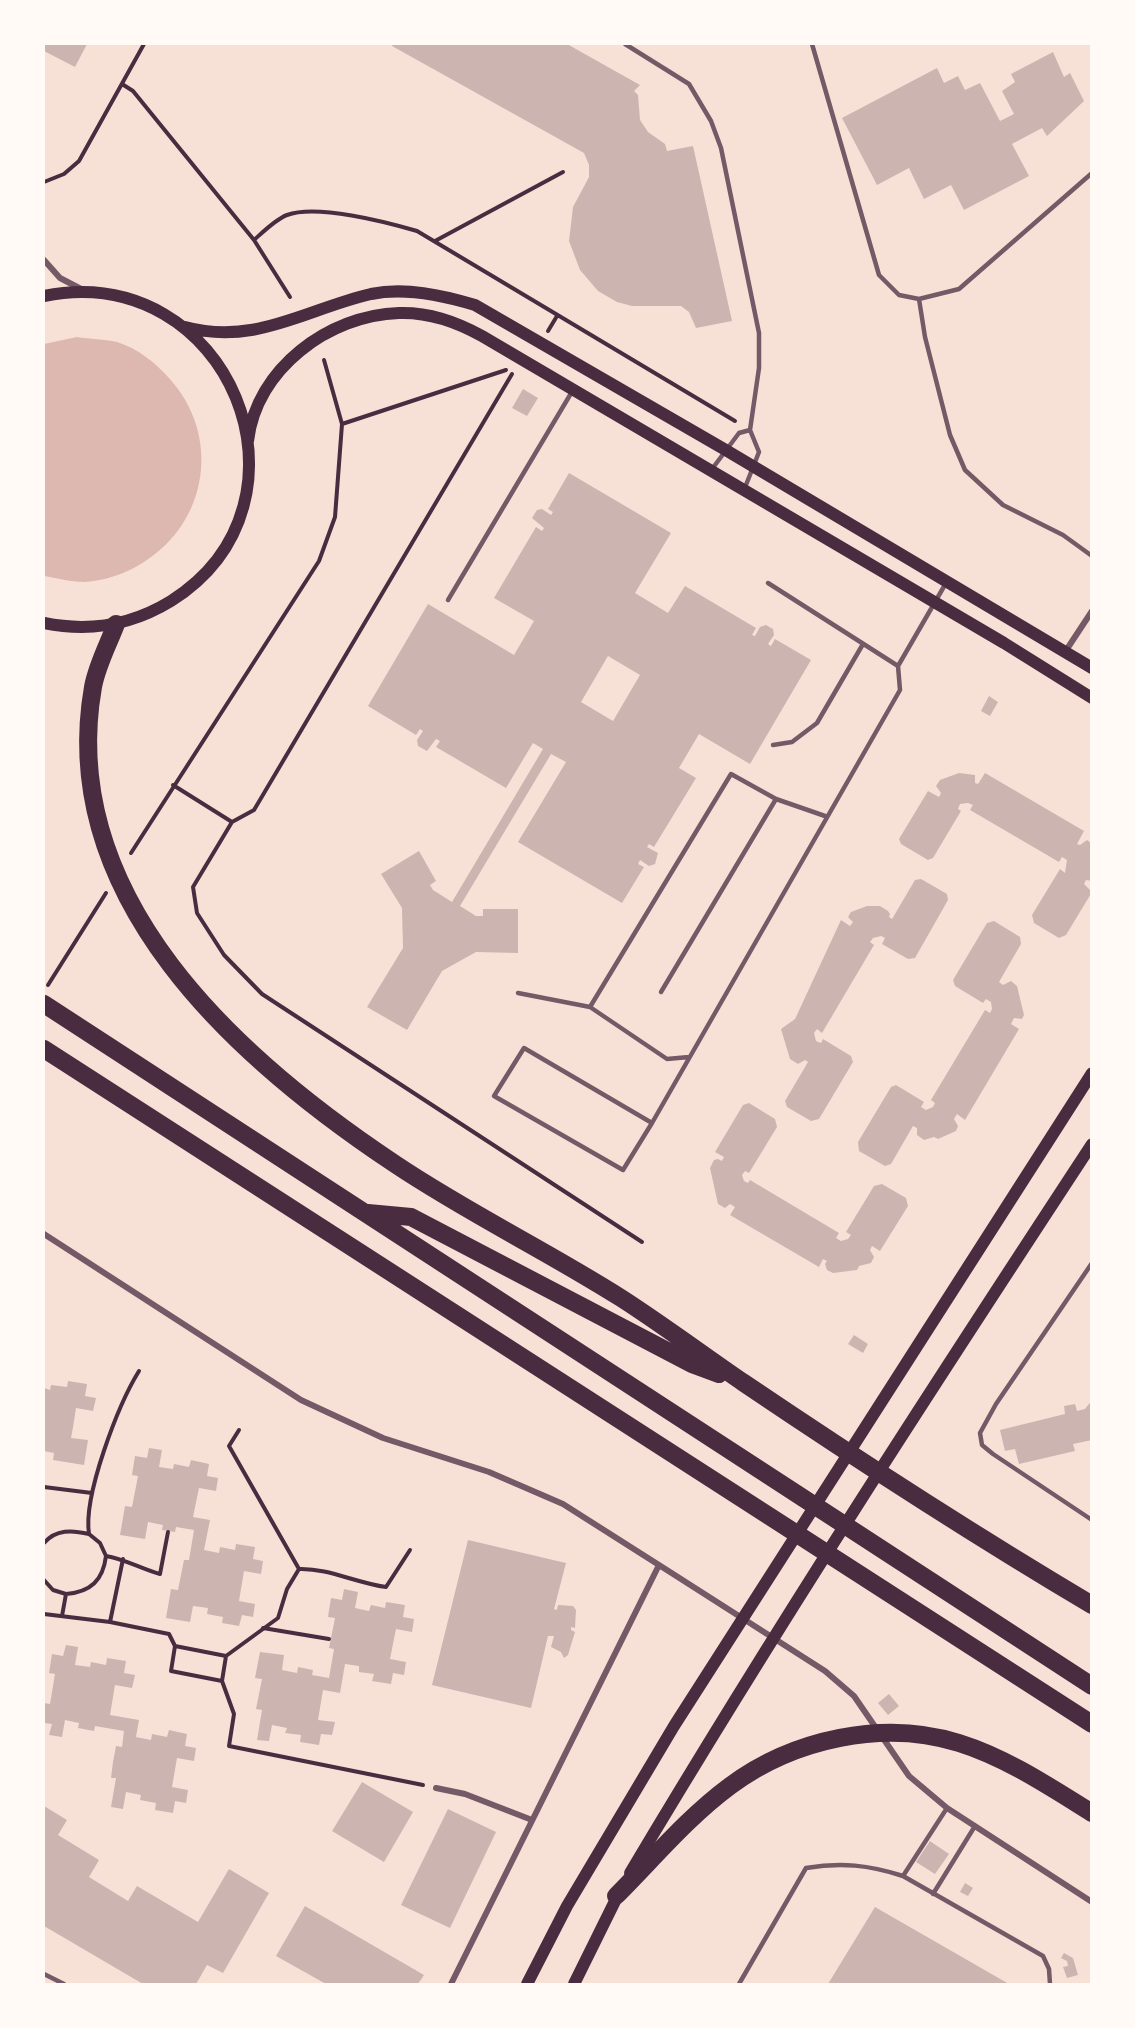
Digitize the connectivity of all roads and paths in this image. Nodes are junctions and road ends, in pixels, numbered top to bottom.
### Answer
1 (144, 44) edge
2 (625, 44) edge
3 (812, 44) edge
4 (122, 84) junction
5 (563, 172) dead end
6 (1092, 173) edge
7 (44, 182) edge
8 (254, 240) junction
9 (435, 241) junction
10 (44, 260) edge
11 (85, 291) junction
12 (44, 296) edge
13 (290, 297) dead end
14 (919, 299) junction
15 (185, 327) junction
16 (324, 360) dead end
17 (512, 374) junction
18 (520, 378) dead end
19 (573, 390) junction
20 (736, 422) dead end
21 (342, 424) junction
22 (750, 430) junction
23 (248, 441) junction
24 (724, 449) junction
25 (755, 468) junction
26 (711, 470) junction
27 (744, 490) junction
28 (1092, 556) edge
29 (946, 582) junction
30 (768, 583) dead end
31 (448, 600) dead end
32 (934, 603) junction
33 (1092, 611) edge
34 (44, 623) edge
35 (116, 624) junction
36 (863, 644) junction
37 (1065, 652) junction
38 (898, 666) junction
39 (1092, 668) edge
40 (1092, 698) edge
41 (773, 745) dead end
42 (776, 799) junction
43 (825, 816) junction
44 (232, 822) junction
45 (661, 992) dead end
46 (518, 993) dead end
47 (44, 1004) edge
48 (590, 1007) junction
49 (44, 1048) edge
50 (689, 1057) junction
51 (1092, 1072) edge
52 (651, 1123) junction
53 (1092, 1144) edge
54 (363, 1212) junction
55 (44, 1234) edge
56 (642, 1242) dead end
57 (1092, 1263) edge
58 (139, 1371) dead end
59 (745, 1383) junction
60 (238, 1430) dead end
61 (44, 1487) edge
62 (92, 1493) junction
63 (1092, 1520) edge
64 (168, 1532) dead end
65 (89, 1534) junction
66 (44, 1543) edge
67 (410, 1550) dead end
68 (106, 1556) junction
69 (123, 1559) junction
70 (659, 1565) junction
71 (299, 1569) junction
72 (44, 1580) edge
73 (66, 1594) junction
74 (1092, 1605) edge
75 (44, 1614) edge
76 (62, 1616) junction
77 (110, 1622) junction
78 (263, 1628) junction
79 (329, 1640) dead end
80 (175, 1646) junction
81 (226, 1656) junction
82 (222, 1681) junction
83 (1092, 1686) edge
84 (1092, 1724) edge
85 (436, 1788) joint
86 (947, 1808) junction
87 (1092, 1813) edge
88 (532, 1820) junction
89 (975, 1826) junction
90 (903, 1876) junction
91 (933, 1894) junction
92 (616, 1896) junction
93 (1092, 1902) edge
94 (44, 1974) edge
95 (64, 1984) edge
96 (451, 1984) edge
97 (527, 1984) edge
98 (574, 1984) edge
99 (739, 1984) edge
100 (1050, 1984) edge

1 - 4 path
2 - 22 lane
3 - 14 lane
4 - 7 path
4 - 8 path
5 - 9 path
6 - 14 lane
8 - 9 path
8 - 13 path
9 - 20 path
10 - 11 street
11 - 12 main road
11 - 15 main road
14 - 28 lane
15 - 23 main road
15 - 24 main road
16 - 21 path
17 - 18 path
17 - 21 path
17 - 44 path
19 - 23 main road
19 - 26 main road
19 - 31 lane
21 - 44 path
22 - 24 lane
22 - 25 lane
23 - 35 main road
24 - 25 main road
24 - 26 lane
25 - 27 lane
25 - 29 main road
26 - 27 main road
27 - 32 main road
29 - 32 lane
29 - 37 main road
30 - 36 lane
32 - 38 lane
32 - 40 main road
33 - 37 street
34 - 35 main road
35 - 59 highway
36 - 38 lane
36 - 41 lane
37 - 39 main road
38 - 43 lane
42 - 43 lane
42 - 45 lane
42 - 48 lane
43 - 50 lane
44 - 56 path
46 - 48 lane
47 - 54 highway
48 - 50 lane
49 - 84 highway
50 - 52 lane
51 - 97 main road
52 - 52 lane
53 - 92 main road
54 - 59 highway
54 - 83 highway
55 - 70 street
57 - 63 lane
58 - 62 path
59 - 74 highway
60 - 71 path
61 - 62 path
62 - 65 path
64 - 69 path
65 - 66 path
65 - 68 path
67 - 71 path
68 - 69 path
68 - 73 path
69 - 77 path
70 - 86 street
70 - 88 street
71 - 78 path
72 - 73 path
73 - 76 path
75 - 76 path
76 - 77 path
77 - 80 path
78 - 79 path
78 - 81 path
80 - 81 path
80 - 82 path
81 - 82 path
82 - 85 path
85 - 88 street
86 - 89 street
86 - 90 lane
87 - 92 highway
88 - 96 street
89 - 91 lane
89 - 93 street
90 - 91 lane
90 - 99 lane
91 - 100 lane
92 - 98 main road
94 - 95 lane

